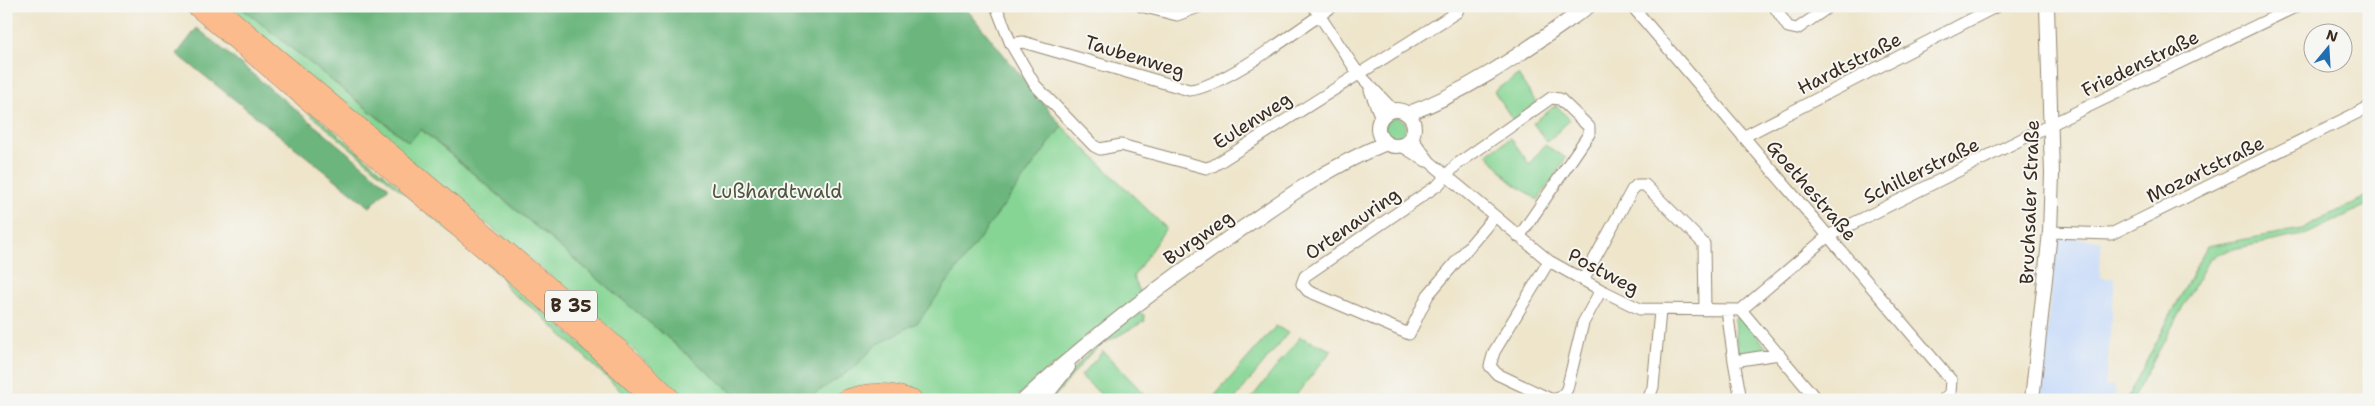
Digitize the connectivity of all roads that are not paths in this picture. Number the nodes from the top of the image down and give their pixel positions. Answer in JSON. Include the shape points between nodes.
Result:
{"nodes":[{"id":1,"x":195,"y":6,"type":"edge"},
{"id":2,"x":216,"y":6,"type":"edge"},
{"id":3,"x":996,"y":6,"type":"edge"},
{"id":4,"x":1141,"y":6,"type":"edge"},
{"id":5,"x":1201,"y":6,"type":"edge"},
{"id":6,"x":1333,"y":6,"type":"edge"},
{"id":7,"x":1458,"y":6,"type":"edge"},
{"id":8,"x":1589,"y":6,"type":"edge"},
{"id":9,"x":1632,"y":6,"type":"edge"},
{"id":10,"x":1774,"y":6,"type":"edge"},
{"id":11,"x":1830,"y":6,"type":"edge"},
{"id":12,"x":1997,"y":6,"type":"edge"},
{"id":13,"x":2047,"y":6,"type":"edge"},
{"id":14,"x":2297,"y":6,"type":"edge"},
{"id":15,"x":1317,"y":11,"type":"edge"},
{"id":16,"x":1011,"y":44,"type":"junction"},
{"id":17,"x":1358,"y":74,"type":"junction"},
{"id":18,"x":1368,"y":86,"type":"junction"},
{"id":19,"x":2369,"y":106,"type":"edge"},
{"id":20,"x":1380,"y":124,"type":"junction"},
{"id":21,"x":2052,"y":124,"type":"junction"},
{"id":22,"x":1405,"y":126,"type":"junction"},
{"id":23,"x":1743,"y":137,"type":"junction"},
{"id":24,"x":1386,"y":143,"type":"junction"},
{"id":25,"x":1349,"y":159,"type":"junction"},
{"id":26,"x":1447,"y":176,"type":"junction"},
{"id":27,"x":1495,"y":216,"type":"junction"},
{"id":28,"x":2050,"y":232,"type":"junction"},
{"id":29,"x":1828,"y":236,"type":"junction"},
{"id":30,"x":1519,"y":237,"type":"junction"},
{"id":31,"x":1549,"y":261,"type":"junction"},
{"id":32,"x":1583,"y":280,"type":"junction"},
{"id":33,"x":1601,"y":290,"type":"junction"},
{"id":34,"x":1705,"y":310,"type":"junction"},
{"id":35,"x":1727,"y":310,"type":"junction"},
{"id":36,"x":1741,"y":310,"type":"junction"},
{"id":37,"x":1660,"y":311,"type":"junction"},
{"id":38,"x":1779,"y":354,"type":"junction"},
{"id":39,"x":1076,"y":355,"type":"junction"},
{"id":40,"x":1734,"y":361,"type":"junction"},
{"id":41,"x":652,"y":400,"type":"edge"},
{"id":42,"x":673,"y":400,"type":"edge"},
{"id":43,"x":843,"y":400,"type":"edge"},
{"id":44,"x":914,"y":400,"type":"edge"},
{"id":45,"x":1024,"y":400,"type":"edge"},
{"id":46,"x":1042,"y":400,"type":"edge"},
{"id":47,"x":1648,"y":400,"type":"edge"},
{"id":48,"x":1741,"y":400,"type":"edge"},
{"id":49,"x":1818,"y":400,"type":"edge"},
{"id":50,"x":1943,"y":400,"type":"edge"},
{"id":51,"x":2032,"y":400,"type":"edge"}],
"edges":[{"from":1,"to":41,"type":"highway","number":"B 35","via":[[546,302]]},
{"from":2,"to":42,"type":"highway","number":"B 35","via":[[557,293],[636,362]]},
{"from":3,"to":16,"type":"street"},
{"from":4,"to":5,"type":"street","via":[[1176,15]]},
{"from":6,"to":15,"type":"street","name":"Taubenweg"},
{"from":7,"to":17,"type":"street","name":"Eulenweg","via":[[1457,12]]},
{"from":8,"to":22,"type":"street","name":"Burgweg"},
{"from":9,"to":23,"type":"street","name":"Goethestraße"},
{"from":10,"to":11,"type":"street","via":[[1788,27],[1797,29]]},
{"from":12,"to":23,"type":"street","name":"Hardtstraße"},
{"from":13,"to":21,"type":"street","name":"Bruchsaler Straße"},
{"from":14,"to":21,"type":"street","name":"Friedenstraße"},
{"from":15,"to":16,"type":"street","name":"Taubenweg","via":[[1224,78],[1199,89],[1189,90],[1023,42]]},
{"from":15,"to":17,"type":"street"},
{"from":16,"to":17,"type":"street","name":"Eulenweg","via":[[1034,85],[1094,146],[1100,149],[1121,146],[1206,168]]},
{"from":17,"to":18,"type":"street"},
{"from":18,"to":20,"type":"street"},
{"from":18,"to":22,"type":"street","name":"Postweg"},
{"from":19,"to":28,"type":"street","name":"Mozartstraße","via":[[2111,234]]},
{"from":20,"to":22,"type":"street","name":"Burgweg"},
{"from":20,"to":24,"type":"street"},
{"from":20,"to":25,"type":"street","name":"Burgweg"},
{"from":21,"to":28,"type":"street","name":"Bruchsaler Straße"},
{"from":21,"to":29,"type":"street","name":"Schillerstraße"},
{"from":22,"to":24,"type":"street","name":"Burgweg"},
{"from":22,"to":26,"type":"street","name":"Postweg","via":[[1411,154],[1430,162]]},
{"from":23,"to":29,"type":"street","name":"Goethestraße"},
{"from":24,"to":25,"type":"street","name":"Burgweg"},
{"from":25,"to":39,"type":"street","name":"Burgweg","via":[[1192,264],[1142,300]]},
{"from":26,"to":27,"type":"street","name":"Postweg"},
{"from":26,"to":27,"type":"street","name":"Ortenauring","via":[[1306,276],[1302,280],[1304,288],[1409,334],[1428,295]]},
{"from":26,"to":30,"type":"street","via":[[1456,165],[1551,98],[1560,99],[1590,127],[1590,134]]},
{"from":27,"to":30,"type":"street","name":"Postweg"},
{"from":28,"to":51,"type":"street","name":"Bruchsaler Straße"},
{"from":29,"to":36,"type":"street","name":"Schillerstraße"},
{"from":29,"to":50,"type":"street","name":"Goethestraße","via":[[1951,380],[1950,393]]},
{"from":30,"to":31,"type":"street","name":"Postweg"},
{"from":31,"to":32,"type":"street","name":"Postweg"},
{"from":31,"to":33,"type":"street","via":[[1494,352],[1490,366],[1497,374],[1550,399],[1562,397],[1567,389],[1583,322]]},
{"from":32,"to":33,"type":"street","name":"Postweg"},
{"from":32,"to":34,"type":"street","via":[[1632,190],[1637,185],[1645,185],[1704,244]]},
{"from":33,"to":37,"type":"street","name":"Postweg","via":[[1640,309]]},
{"from":34,"to":35,"type":"street","name":"Postweg"},
{"from":34,"to":37,"type":"street","name":"Postweg"},
{"from":35,"to":36,"type":"street","name":"Postweg"},
{"from":35,"to":40,"type":"street"},
{"from":36,"to":38,"type":"street"},
{"from":37,"to":47,"type":"street","via":[[1653,387]]},
{"from":38,"to":40,"type":"street"},
{"from":38,"to":49,"type":"street"},
{"from":39,"to":45,"type":"street","name":"Burgweg"},
{"from":39,"to":46,"type":"street","name":"Burgweg"},
{"from":40,"to":48,"type":"street"},
{"from":43,"to":44,"type":"highway","via":[[874,393],[892,393]]}]}
